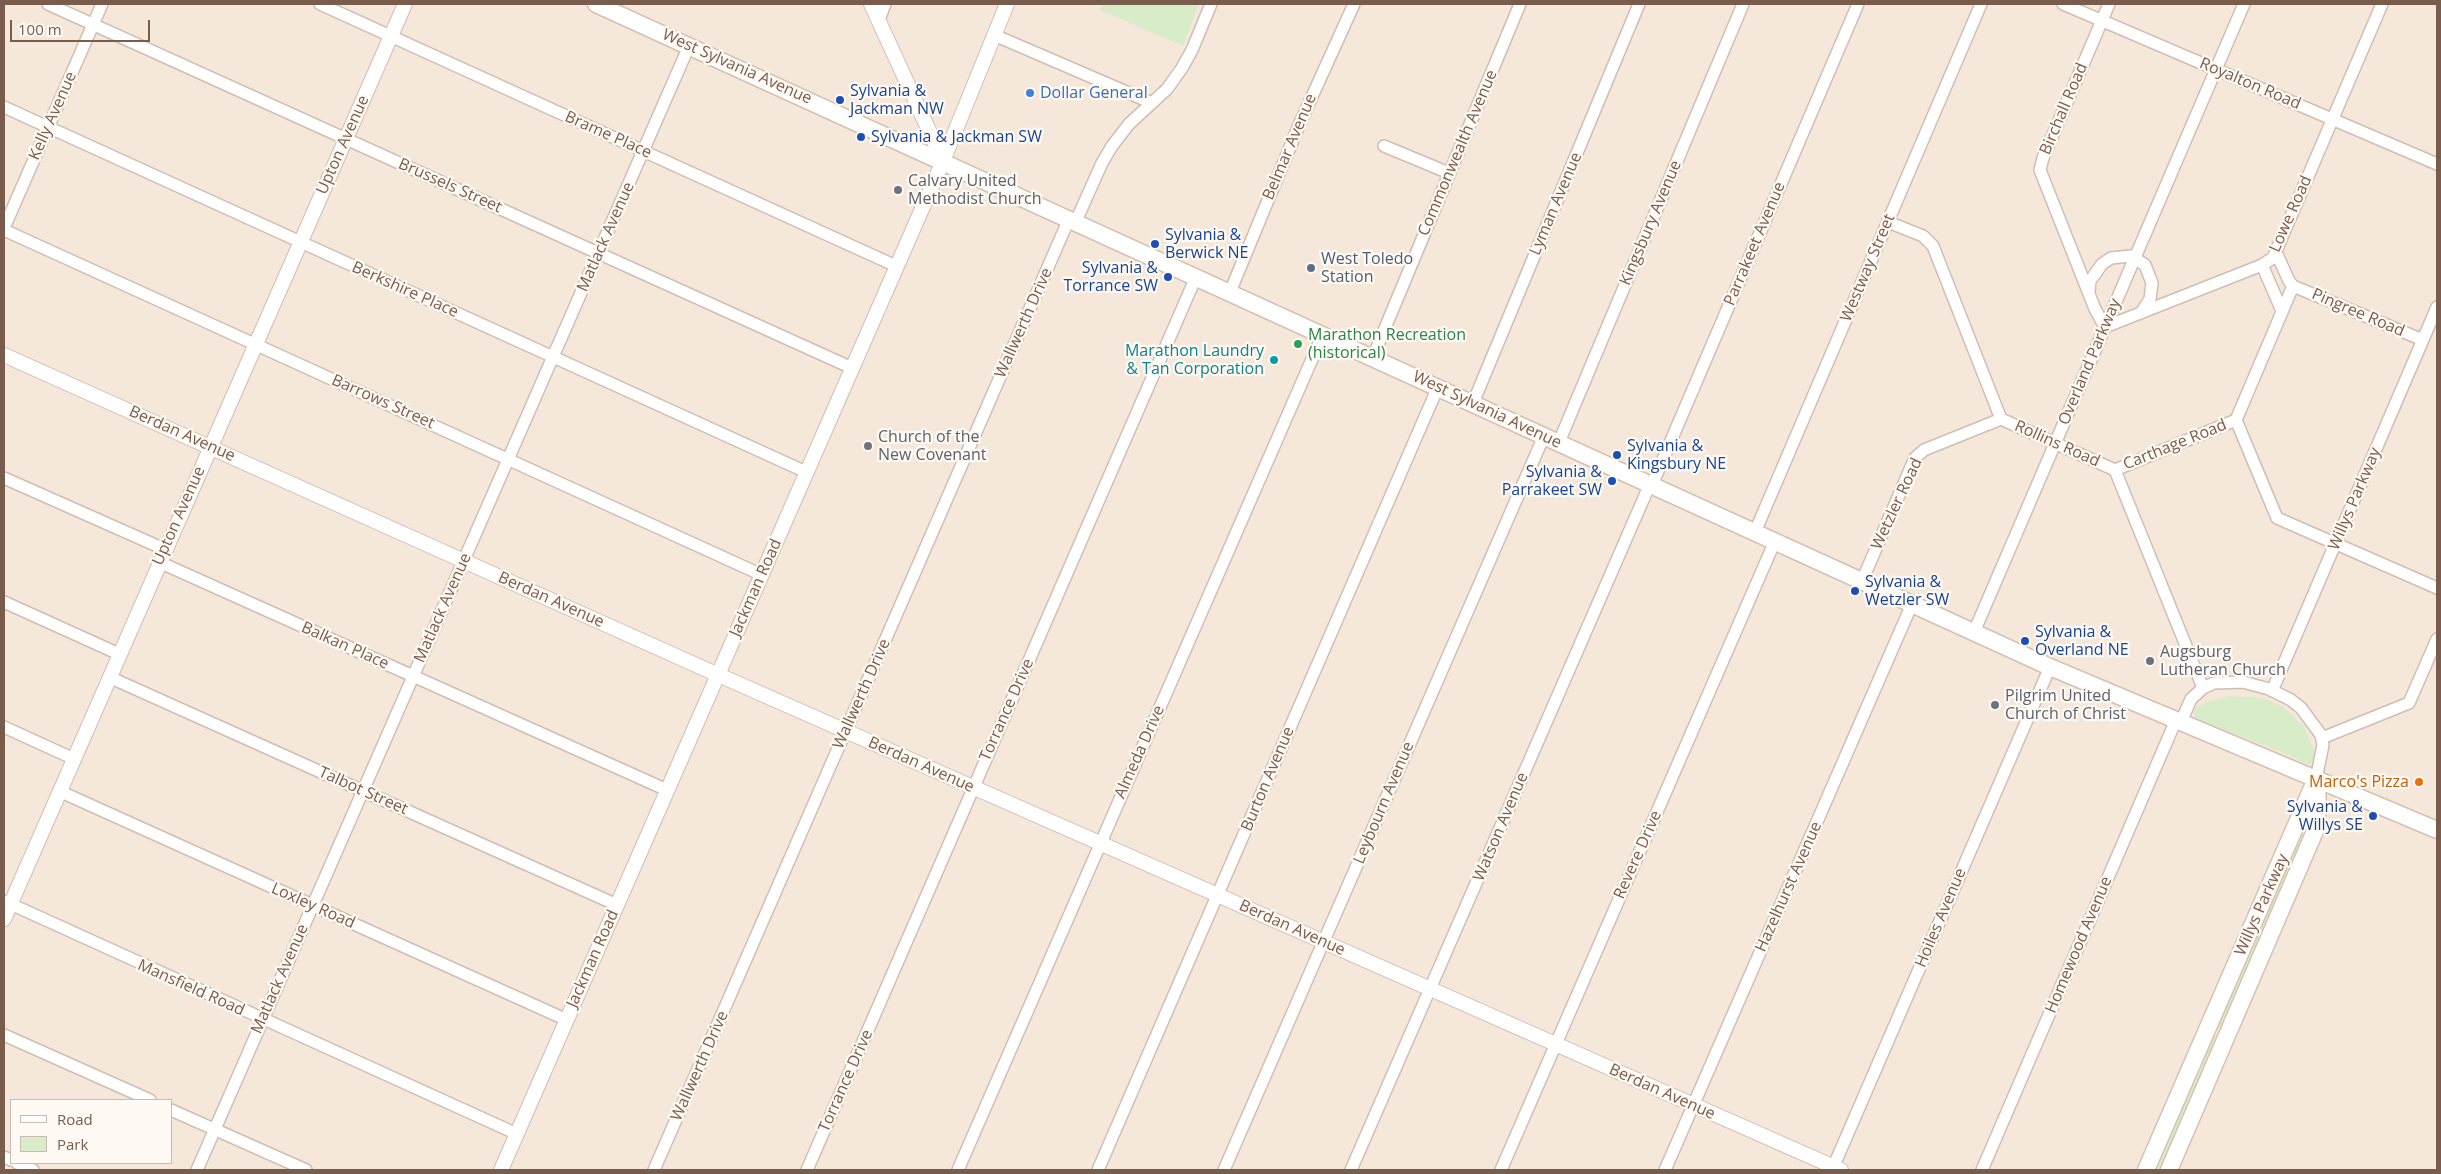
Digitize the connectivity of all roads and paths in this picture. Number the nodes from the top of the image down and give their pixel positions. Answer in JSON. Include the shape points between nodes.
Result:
{"nodes":[{"id":1,"x":48,"y":4,"type":"edge"},
{"id":2,"x":102,"y":4,"type":"edge"},
{"id":3,"x":320,"y":4,"type":"edge"},
{"id":4,"x":405,"y":4,"type":"edge"},
{"id":5,"x":596,"y":4,"type":"edge"},
{"id":6,"x":871,"y":4,"type":"edge"},
{"id":7,"x":885,"y":4,"type":"edge"},
{"id":8,"x":1006,"y":4,"type":"edge"},
{"id":9,"x":1211,"y":4,"type":"edge"},
{"id":10,"x":1354,"y":4,"type":"edge"},
{"id":11,"x":1520,"y":4,"type":"edge"},
{"id":12,"x":1640,"y":4,"type":"edge"},
{"id":13,"x":1743,"y":4,"type":"edge"},
{"id":14,"x":1858,"y":4,"type":"edge"},
{"id":15,"x":1981,"y":4,"type":"edge"},
{"id":16,"x":2063,"y":4,"type":"edge"},
{"id":17,"x":2109,"y":4,"type":"edge"},
{"id":18,"x":2244,"y":4,"type":"edge"},
{"id":19,"x":2382,"y":4,"type":"edge"},
{"id":20,"x":878,"y":20,"type":"junction"},
{"id":21,"x":2102,"y":21,"type":"junction"},
{"id":22,"x":93,"y":24,"type":"junction"},
{"id":23,"x":994,"y":35,"type":"junction"},
{"id":24,"x":391,"y":36,"type":"junction"},
{"id":25,"x":689,"y":46,"type":"junction"},
{"id":26,"x":2216,"y":70,"type":"junction"},
{"id":27,"x":1152,"y":103,"type":"junction"},
{"id":28,"x":4,"y":107,"type":"edge"},
{"id":29,"x":2333,"y":118,"type":"junction"},
{"id":30,"x":48,"y":127,"type":"junction"},
{"id":31,"x":346,"y":139,"type":"junction"},
{"id":32,"x":1384,"y":146,"type":"dead end"},
{"id":33,"x":644,"y":151,"type":"junction"},
{"id":34,"x":942,"y":161,"type":"junction"},
{"id":35,"x":2437,"y":164,"type":"edge"},
{"id":36,"x":1449,"y":173,"type":"junction"},
{"id":37,"x":1073,"y":220,"type":"junction"},
{"id":38,"x":1888,"y":222,"type":"junction"},
{"id":39,"x":4,"y":229,"type":"edge"},
{"id":40,"x":300,"y":242,"type":"junction"},
{"id":41,"x":2276,"y":252,"type":"junction"},
{"id":42,"x":599,"y":254,"type":"junction"},
{"id":43,"x":2135,"y":258,"type":"junction"},
{"id":44,"x":2262,"y":265,"type":"junction"},
{"id":45,"x":896,"y":266,"type":"junction"},
{"id":46,"x":1196,"y":277,"type":"junction"},
{"id":47,"x":2293,"y":286,"type":"junction"},
{"id":48,"x":1230,"y":292,"type":"junction"},
{"id":49,"x":2089,"y":292,"type":"junction"},
{"id":50,"x":2437,"y":307,"type":"edge"},
{"id":51,"x":2282,"y":311,"type":"junction"},
{"id":52,"x":2141,"y":314,"type":"junction"},
{"id":53,"x":2105,"y":327,"type":"junction"},
{"id":54,"x":1323,"y":334,"type":"junction"},
{"id":55,"x":2423,"y":340,"type":"junction"},
{"id":56,"x":255,"y":345,"type":"junction"},
{"id":57,"x":4,"y":355,"type":"edge"},
{"id":58,"x":553,"y":357,"type":"junction"},
{"id":59,"x":1373,"y":357,"type":"junction"},
{"id":60,"x":852,"y":368,"type":"junction"},
{"id":61,"x":1438,"y":387,"type":"junction"},
{"id":62,"x":1473,"y":403,"type":"junction"},
{"id":63,"x":2001,"y":419,"type":"junction"},
{"id":64,"x":2236,"y":420,"type":"junction"},
{"id":65,"x":1551,"y":439,"type":"junction"},
{"id":66,"x":2056,"y":443,"type":"junction"},
{"id":67,"x":210,"y":447,"type":"junction"},
{"id":68,"x":508,"y":460,"type":"junction"},
{"id":69,"x":2115,"y":470,"type":"junction"},
{"id":70,"x":806,"y":472,"type":"junction"},
{"id":71,"x":4,"y":478,"type":"edge"},
{"id":72,"x":1651,"y":484,"type":"junction"},
{"id":73,"x":1754,"y":532,"type":"junction"},
{"id":74,"x":1775,"y":541,"type":"junction"},
{"id":75,"x":2335,"y":544,"type":"junction"},
{"id":76,"x":162,"y":556,"type":"junction"},
{"id":77,"x":464,"y":561,"type":"junction"},
{"id":78,"x":762,"y":575,"type":"junction"},
{"id":79,"x":1862,"y":581,"type":"junction"},
{"id":80,"x":2437,"y":588,"type":"edge"},
{"id":81,"x":4,"y":602,"type":"edge"},
{"id":82,"x":1912,"y":604,"type":"junction"},
{"id":83,"x":1974,"y":632,"type":"junction"},
{"id":84,"x":2437,"y":639,"type":"edge"},
{"id":85,"x":119,"y":654,"type":"junction"},
{"id":86,"x":2050,"y":666,"type":"junction"},
{"id":87,"x":718,"y":675,"type":"junction"},
{"id":88,"x":413,"y":676,"type":"junction"},
{"id":89,"x":109,"y":677,"type":"junction"},
{"id":90,"x":2203,"y":688,"type":"junction"},
{"id":91,"x":2272,"y":691,"type":"junction"},
{"id":92,"x":2178,"y":721,"type":"junction"},
{"id":93,"x":4,"y":727,"type":"edge"},
{"id":94,"x":846,"y":732,"type":"junction"},
{"id":95,"x":2322,"y":738,"type":"junction"},
{"id":96,"x":72,"y":758,"type":"junction"},
{"id":97,"x":2316,"y":779,"type":"junction"},
{"id":98,"x":2335,"y":787,"type":"junction"},
{"id":99,"x":973,"y":788,"type":"junction"},
{"id":100,"x":667,"y":790,"type":"junction"},
{"id":101,"x":363,"y":791,"type":"junction"},
{"id":102,"x":59,"y":792,"type":"junction"},
{"id":103,"x":2437,"y":830,"type":"edge"},
{"id":104,"x":2315,"y":831,"type":"junction"},
{"id":105,"x":1100,"y":844,"type":"junction"},
{"id":106,"x":1217,"y":895,"type":"junction"},
{"id":107,"x":7,"y":903,"type":"edge"},
{"id":108,"x":313,"y":906,"type":"junction"},
{"id":109,"x":617,"y":906,"type":"junction"},
{"id":110,"x":4,"y":919,"type":"edge"},
{"id":111,"x":1324,"y":942,"type":"junction"},
{"id":112,"x":1430,"y":989,"type":"junction"},
{"id":113,"x":262,"y":1020,"type":"junction"},
{"id":114,"x":567,"y":1020,"type":"junction"},
{"id":115,"x":2208,"y":1028,"type":"junction"},
{"id":116,"x":4,"y":1035,"type":"edge"},
{"id":117,"x":2227,"y":1036,"type":"junction"},
{"id":118,"x":1555,"y":1044,"type":"junction"},
{"id":119,"x":148,"y":1099,"type":"edge"},
{"id":120,"x":1693,"y":1105,"type":"junction"},
{"id":121,"x":172,"y":1110,"type":"edge"},
{"id":122,"x":214,"y":1129,"type":"junction"},
{"id":123,"x":517,"y":1134,"type":"junction"},
{"id":124,"x":19,"y":1164,"type":"edge"},
{"id":125,"x":1836,"y":1169,"type":"edge"},
{"id":126,"x":33,"y":1170,"type":"edge"},
{"id":127,"x":197,"y":1170,"type":"edge"},
{"id":128,"x":306,"y":1170,"type":"edge"},
{"id":129,"x":501,"y":1170,"type":"edge"},
{"id":130,"x":654,"y":1170,"type":"edge"},
{"id":131,"x":807,"y":1170,"type":"edge"},
{"id":132,"x":958,"y":1170,"type":"edge"},
{"id":133,"x":1098,"y":1170,"type":"edge"},
{"id":134,"x":1224,"y":1170,"type":"edge"},
{"id":135,"x":1351,"y":1170,"type":"edge"},
{"id":136,"x":1501,"y":1170,"type":"edge"},
{"id":137,"x":1665,"y":1170,"type":"edge"},
{"id":138,"x":1982,"y":1170,"type":"edge"},
{"id":139,"x":2146,"y":1170,"type":"edge"},
{"id":140,"x":2169,"y":1170,"type":"edge"}],
"edges":[{"from":1,"to":22,"type":"street","name":"Brussels Street"},
{"from":2,"to":22,"type":"street","name":"Kelly Avenue"},
{"from":3,"to":24,"type":"street","name":"Brame Place"},
{"from":4,"to":24,"type":"street","name":"Upton Avenue"},
{"from":5,"to":25,"type":"main road","name":"West Sylvania Avenue"},
{"from":6,"to":20,"type":"street"},
{"from":7,"to":20,"type":"street"},
{"from":8,"to":23,"type":"street","name":"Jackman Road"},
{"from":9,"to":27,"type":"street","name":"Wallwerth Drive","via":[[1187,59],[1171,84]]},
{"from":10,"to":48,"type":"street","name":"Belmar Avenue","via":[[1300,123]]},
{"from":11,"to":36,"type":"street","name":"Commonwealth Avenue"},
{"from":12,"to":62,"type":"street","name":"Lyman Avenue"},
{"from":13,"to":65,"type":"street","name":"Kingsbury Avenue"},
{"from":14,"to":72,"type":"street","name":"Parrakeet Avenue"},
{"from":15,"to":38,"type":"street","name":"Westway Street"},
{"from":16,"to":21,"type":"street","name":"Royalton Road"},
{"from":17,"to":21,"type":"street","name":"Birchall Road"},
{"from":18,"to":26,"type":"street","name":"Overland Parkway"},
{"from":19,"to":29,"type":"street","name":"Lowe Road"},
{"from":20,"to":34,"type":"street"},
{"from":21,"to":26,"type":"street","name":"Royalton Road"},
{"from":21,"to":49,"type":"street","name":"Birchall Road","via":[[2040,170]]},
{"from":22,"to":30,"type":"street","name":"Kelly Avenue"},
{"from":22,"to":31,"type":"street","name":"Brussels Street"},
{"from":23,"to":27,"type":"street"},
{"from":23,"to":34,"type":"street","name":"Jackman Road"},
{"from":24,"to":31,"type":"street","name":"Upton Avenue"},
{"from":24,"to":33,"type":"street","name":"Brame Place"},
{"from":25,"to":33,"type":"street","name":"Matlack Avenue"},
{"from":25,"to":34,"type":"main road","name":"West Sylvania Avenue"},
{"from":26,"to":29,"type":"street","name":"Royalton Road"},
{"from":26,"to":43,"type":"street","name":"Overland Parkway"},
{"from":27,"to":37,"type":"street","name":"Wallwerth Drive","via":[[1112,146]]},
{"from":28,"to":30,"type":"street","name":"Berkshire Place"},
{"from":29,"to":35,"type":"street","name":"Royalton Road"},
{"from":29,"to":41,"type":"street","name":"Lowe Road"},
{"from":30,"to":39,"type":"street","name":"Kelly Avenue"},
{"from":30,"to":40,"type":"street","name":"Berkshire Place"},
{"from":31,"to":40,"type":"street","name":"Upton Avenue"},
{"from":31,"to":42,"type":"street","name":"Brussels Street"},
{"from":32,"to":36,"type":"street"},
{"from":33,"to":42,"type":"street","name":"Matlack Avenue"},
{"from":33,"to":45,"type":"street","name":"Brame Place"},
{"from":34,"to":37,"type":"main road","name":"West Sylvania Avenue"},
{"from":34,"to":45,"type":"street","name":"Jackman Road"},
{"from":36,"to":59,"type":"street","name":"Commonwealth Avenue"},
{"from":37,"to":46,"type":"main road","name":"West Sylvania Avenue"},
{"from":37,"to":94,"type":"street","name":"Wallwerth Drive"},
{"from":38,"to":63,"type":"street","name":"Rollins Road","via":[[1923,236],[1933,246]]},
{"from":38,"to":73,"type":"street","name":"Westway Street"},
{"from":39,"to":56,"type":"street","name":"Barrows Street"},
{"from":40,"to":56,"type":"street","name":"Upton Avenue"},
{"from":40,"to":58,"type":"street","name":"Berkshire Place"},
{"from":41,"to":44,"type":"street","name":"Lowe Road"},
{"from":41,"to":47,"type":"street","name":"Pingree Road"},
{"from":42,"to":58,"type":"street","name":"Matlack Avenue"},
{"from":42,"to":60,"type":"street","name":"Brussels Street"},
{"from":43,"to":49,"type":"street","name":"Overland Parkway","via":[[2110,258],[2090,281]]},
{"from":43,"to":52,"type":"street","name":"Overland Parkway","via":[[2145,265],[2152,283],[2150,299]]},
{"from":43,"to":53,"type":"street","name":"Overland Parkway"},
{"from":44,"to":51,"type":"street"},
{"from":44,"to":52,"type":"street","name":"Lowe Road"},
{"from":45,"to":60,"type":"street","name":"Jackman Road"},
{"from":46,"to":48,"type":"main road","name":"West Sylvania Avenue"},
{"from":46,"to":99,"type":"street","name":"Torrance Drive"},
{"from":47,"to":51,"type":"street","name":"Pingree Road"},
{"from":47,"to":55,"type":"street","name":"Pingree Road"},
{"from":48,"to":54,"type":"main road","name":"West Sylvania Avenue"},
{"from":49,"to":53,"type":"street","name":"Birchall Road"},
{"from":50,"to":55,"type":"street","name":"Willys Parkway"},
{"from":51,"to":64,"type":"street","name":"Carthage Road"},
{"from":52,"to":53,"type":"street","name":"Lowe Road"},
{"from":53,"to":66,"type":"street","name":"Overland Parkway"},
{"from":54,"to":59,"type":"main road","name":"West Sylvania Avenue"},
{"from":54,"to":105,"type":"street","name":"Almeda Drive"},
{"from":55,"to":75,"type":"street","name":"Willys Parkway"},
{"from":56,"to":67,"type":"street","name":"Upton Avenue"},
{"from":56,"to":68,"type":"street","name":"Barrows Street"},
{"from":57,"to":67,"type":"street","name":"Berdan Avenue"},
{"from":58,"to":68,"type":"street","name":"Matlack Avenue"},
{"from":58,"to":70,"type":"street","name":"Berkshire Place"},
{"from":59,"to":61,"type":"main road","name":"West Sylvania Avenue"},
{"from":60,"to":70,"type":"street","name":"Jackman Road"},
{"from":61,"to":62,"type":"main road","name":"West Sylvania Avenue"},
{"from":61,"to":106,"type":"street","name":"Burton Avenue"},
{"from":62,"to":65,"type":"main road","name":"West Sylvania Avenue"},
{"from":63,"to":66,"type":"street","name":"Rollins Road"},
{"from":63,"to":79,"type":"street","name":"Wetzler Road","via":[[1924,450],[1915,458]]},
{"from":64,"to":69,"type":"street","name":"Carthage Road"},
{"from":64,"to":75,"type":"street","via":[[2275,515]]},
{"from":65,"to":72,"type":"main road","name":"West Sylvania Avenue"},
{"from":65,"to":111,"type":"street","name":"Leybourn Avenue"},
{"from":66,"to":69,"type":"street","name":"Rollins Road"},
{"from":66,"to":83,"type":"street","name":"Overland Parkway"},
{"from":67,"to":76,"type":"street","name":"Upton Avenue"},
{"from":67,"to":77,"type":"street","name":"Berdan Avenue"},
{"from":68,"to":77,"type":"street","name":"Matlack Avenue"},
{"from":68,"to":78,"type":"street","name":"Barrows Street"},
{"from":69,"to":90,"type":"street","name":"Rollins Road"},
{"from":70,"to":78,"type":"street","name":"Jackman Road"},
{"from":71,"to":76,"type":"street","name":"Balkan Place"},
{"from":72,"to":73,"type":"main road","name":"West Sylvania Avenue"},
{"from":72,"to":112,"type":"street","name":"Watson Avenue"},
{"from":73,"to":74,"type":"main road","name":"West Sylvania Avenue"},
{"from":74,"to":79,"type":"main road","name":"West Sylvania Avenue"},
{"from":74,"to":118,"type":"street","name":"Revere Drive"},
{"from":75,"to":80,"type":"street"},
{"from":75,"to":91,"type":"street","name":"Willys Parkway"},
{"from":76,"to":85,"type":"street","name":"Upton Avenue"},
{"from":76,"to":88,"type":"street","name":"Balkan Place"},
{"from":77,"to":87,"type":"street","name":"Berdan Avenue"},
{"from":77,"to":88,"type":"street","name":"Matlack Avenue"},
{"from":78,"to":87,"type":"street","name":"Jackman Road"},
{"from":79,"to":82,"type":"main road","name":"West Sylvania Avenue"},
{"from":81,"to":85,"type":"street"},
{"from":82,"to":83,"type":"main road","name":"West Sylvania Avenue"},
{"from":82,"to":120,"type":"street","name":"Hazelhurst Avenue"},
{"from":83,"to":86,"type":"main road","name":"West Sylvania Avenue"},
{"from":84,"to":95,"type":"street","via":[[2409,703]]},
{"from":85,"to":89,"type":"street","name":"Upton Avenue"},
{"from":86,"to":92,"type":"main road","name":"West Sylvania Avenue"},
{"from":86,"to":125,"type":"street","name":"Hoiles Avenue"},
{"from":87,"to":94,"type":"street","name":"Berdan Avenue"},
{"from":87,"to":100,"type":"street","name":"Jackman Road"},
{"from":88,"to":100,"type":"street","name":"Balkan Place"},
{"from":88,"to":101,"type":"street","name":"Matlack Avenue"},
{"from":89,"to":96,"type":"street","name":"Upton Avenue"},
{"from":89,"to":101,"type":"street","name":"Talbot Street"},
{"from":90,"to":91,"type":"street","via":[[2228,681]]},
{"from":90,"to":92,"type":"street","name":"Homewood Avenue","via":[[2191,699]]},
{"from":91,"to":95,"type":"street","via":[[2301,708]]},
{"from":92,"to":97,"type":"main road","name":"West Sylvania Avenue"},
{"from":92,"to":138,"type":"street","name":"Homewood Avenue"},
{"from":93,"to":96,"type":"street"},
{"from":94,"to":99,"type":"street","name":"Berdan Avenue"},
{"from":94,"to":130,"type":"street","name":"Wallwerth Drive"},
{"from":95,"to":97,"type":"street"},
{"from":96,"to":102,"type":"street","name":"Upton Avenue"},
{"from":97,"to":98,"type":"main road","name":"West Sylvania Avenue"},
{"from":97,"to":104,"type":"main road","name":"Willys Parkway","via":[[2318,810]]},
{"from":97,"to":115,"type":"main road","name":"Willys Parkway"},
{"from":98,"to":103,"type":"main road","name":"West Sylvania Avenue"},
{"from":98,"to":104,"type":"main road"},
{"from":99,"to":105,"type":"street","name":"Berdan Avenue"},
{"from":99,"to":131,"type":"street","name":"Torrance Drive"},
{"from":100,"to":109,"type":"street","name":"Jackman Road"},
{"from":101,"to":108,"type":"street","name":"Matlack Avenue"},
{"from":101,"to":109,"type":"street","name":"Talbot Street"},
{"from":102,"to":107,"type":"street","name":"Upton Avenue"},
{"from":102,"to":108,"type":"street","name":"Loxley Road"},
{"from":104,"to":117,"type":"main road","name":"Willys Parkway"},
{"from":105,"to":106,"type":"street","name":"Berdan Avenue"},
{"from":105,"to":132,"type":"street","name":"Almeda Drive"},
{"from":106,"to":111,"type":"street","name":"Berdan Avenue"},
{"from":106,"to":133,"type":"street","name":"Burton Avenue"},
{"from":107,"to":110,"type":"street","name":"Upton Avenue"},
{"from":107,"to":113,"type":"street","name":"Mansfield Road"},
{"from":108,"to":113,"type":"street","name":"Matlack Avenue"},
{"from":108,"to":114,"type":"street","name":"Loxley Road"},
{"from":109,"to":114,"type":"street","name":"Jackman Road"},
{"from":111,"to":112,"type":"street","name":"Berdan Avenue"},
{"from":111,"to":134,"type":"street","name":"Leybourn Avenue"},
{"from":112,"to":118,"type":"street","name":"Berdan Avenue"},
{"from":112,"to":135,"type":"street","name":"Watson Avenue"},
{"from":113,"to":122,"type":"street","name":"Matlack Avenue"},
{"from":113,"to":123,"type":"street","name":"Mansfield Road"},
{"from":114,"to":123,"type":"street","name":"Jackman Road"},
{"from":115,"to":117,"type":"main road"},
{"from":115,"to":139,"type":"main road","name":"Willys Parkway"},
{"from":116,"to":119,"type":"street"},
{"from":117,"to":140,"type":"main road","name":"Willys Parkway"},
{"from":118,"to":120,"type":"street","name":"Berdan Avenue"},
{"from":118,"to":136,"type":"street","name":"Revere Drive"},
{"from":120,"to":125,"type":"street","name":"Berdan Avenue"},
{"from":120,"to":137,"type":"street","name":"Hazelhurst Avenue"},
{"from":121,"to":122,"type":"street"},
{"from":122,"to":127,"type":"street","name":"Matlack Avenue"},
{"from":122,"to":128,"type":"street"},
{"from":123,"to":129,"type":"street","name":"Jackman Road"},
{"from":124,"to":126,"type":"street"}]}
